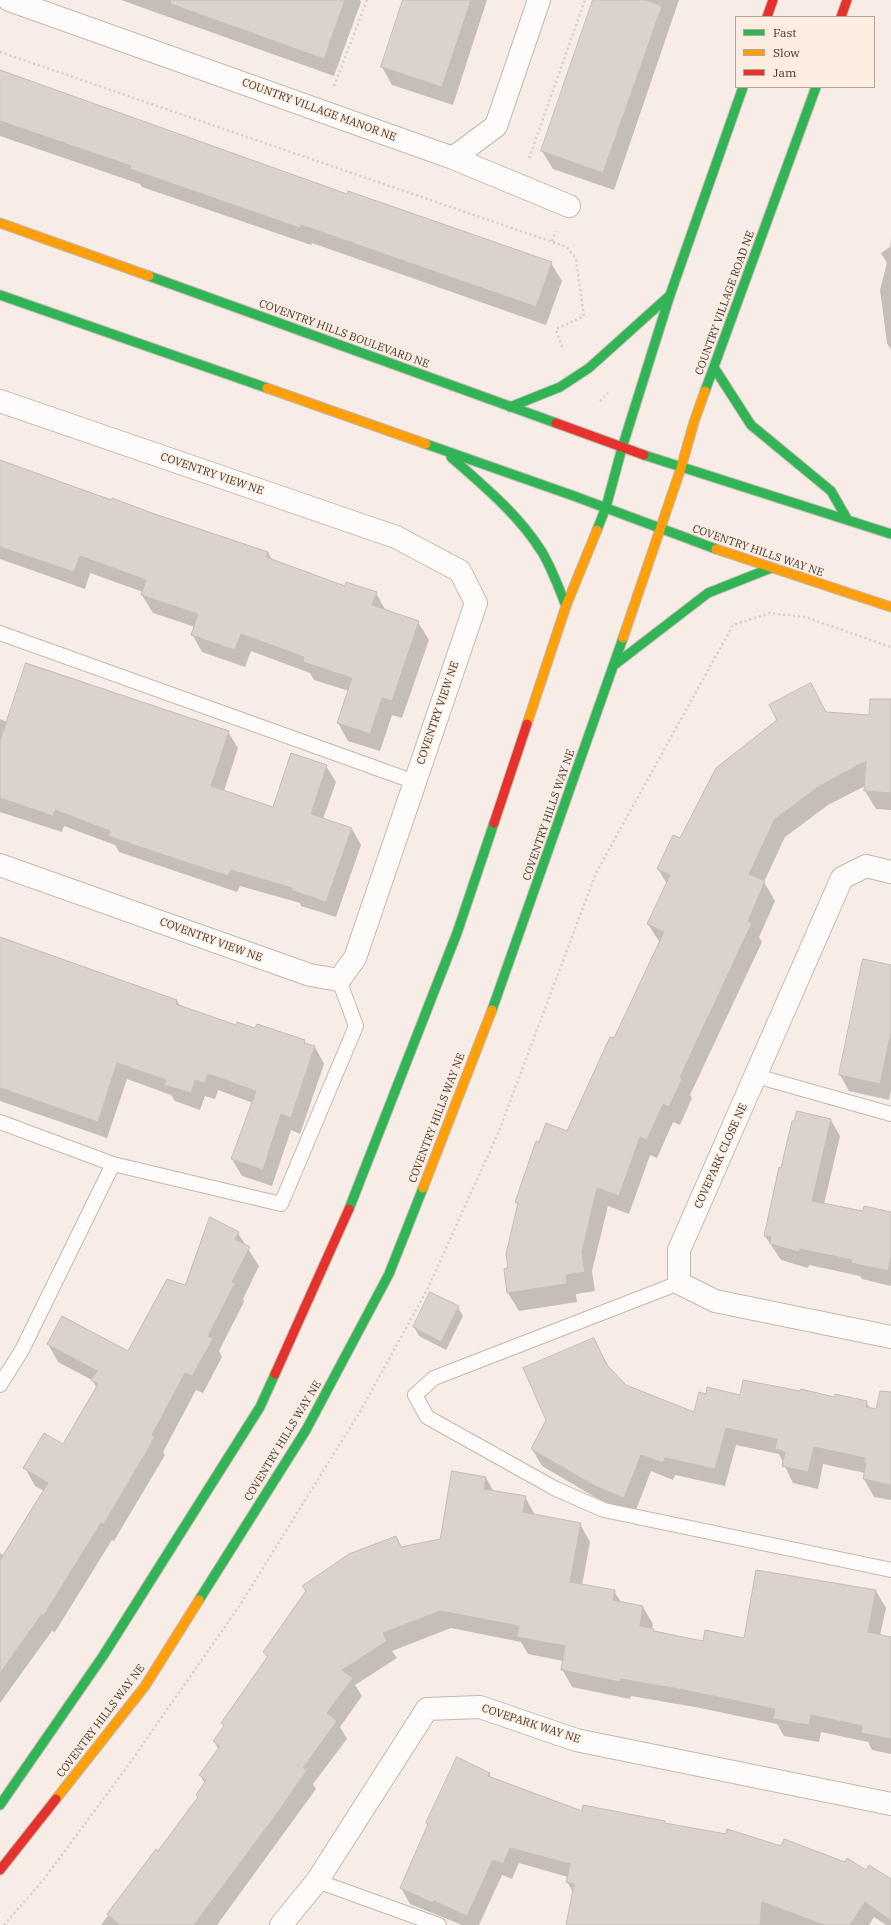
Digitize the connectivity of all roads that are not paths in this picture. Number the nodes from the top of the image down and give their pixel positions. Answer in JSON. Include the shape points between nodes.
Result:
{"nodes":[{"id":1,"x":9,"y":0,"type":"edge"},
{"id":2,"x":539,"y":0,"type":"edge"},
{"id":3,"x":773,"y":0,"type":"edge"},
{"id":4,"x":847,"y":0,"type":"edge"},
{"id":5,"x":767,"y":16,"type":"edge"},
{"id":6,"x":841,"y":16,"type":"edge"},
{"id":7,"x":743,"y":88,"type":"edge"},
{"id":8,"x":816,"y":88,"type":"edge"},
{"id":9,"x":453,"y":158,"type":"junction"},
{"id":10,"x":569,"y":206,"type":"dead end"},
{"id":11,"x":0,"y":223,"type":"edge"},
{"id":12,"x":0,"y":294,"type":"edge"},
{"id":13,"x":670,"y":295,"type":"junction"},
{"id":14,"x":715,"y":369,"type":"junction"},
{"id":15,"x":0,"y":401,"type":"edge"},
{"id":16,"x":510,"y":407,"type":"junction"},
{"id":17,"x":622,"y":448,"type":"junction"},
{"id":18,"x":445,"y":450,"type":"junction"},
{"id":19,"x":681,"y":468,"type":"junction"},
{"id":20,"x":606,"y":507,"type":"junction"},
{"id":21,"x":846,"y":517,"type":"junction"},
{"id":22,"x":659,"y":528,"type":"junction"},
{"id":23,"x":891,"y":534,"type":"edge"},
{"id":24,"x":771,"y":568,"type":"junction"},
{"id":25,"x":566,"y":606,"type":"junction"},
{"id":26,"x":891,"y":608,"type":"edge"},
{"id":27,"x":0,"y":633,"type":"edge"},
{"id":28,"x":613,"y":666,"type":"junction"},
{"id":29,"x":414,"y":782,"type":"junction"},
{"id":30,"x":0,"y":866,"type":"edge"},
{"id":31,"x":891,"y":872,"type":"edge"},
{"id":32,"x":339,"y":980,"type":"junction"},
{"id":33,"x":756,"y":1076,"type":"junction"},
{"id":34,"x":891,"y":1114,"type":"edge"},
{"id":35,"x":0,"y":1122,"type":"edge"},
{"id":36,"x":113,"y":1164,"type":"junction"},
{"id":37,"x":679,"y":1283,"type":"junction"},
{"id":38,"x":891,"y":1337,"type":"edge"},
{"id":39,"x":0,"y":1385,"type":"edge"},
{"id":40,"x":891,"y":1570,"type":"edge"},
{"id":41,"x":0,"y":1804,"type":"edge"},
{"id":42,"x":891,"y":1804,"type":"edge"},
{"id":43,"x":0,"y":1870,"type":"edge"},
{"id":44,"x":317,"y":1881,"type":"junction"},
{"id":45,"x":281,"y":1925,"type":"edge"},
{"id":46,"x":439,"y":1925,"type":"edge"}],
"edges":[{"from":1,"to":9,"type":"street","name":"COUNTRY VILLAGE MANOR NE"},
{"from":2,"to":9,"type":"street","via":[[496,126]]},
{"from":3,"to":5,"type":"street"},
{"from":4,"to":6,"type":"street"},
{"from":7,"to":13,"type":"street"},
{"from":8,"to":14,"type":"street","name":"COUNTRY VILLAGE ROAD NE"},
{"from":9,"to":10,"type":"street","name":"COUNTRY VILLAGE MANOR NE"},
{"from":11,"to":16,"type":"street","name":"COVENTRY HILLS BOULEVARD NE"},
{"from":12,"to":18,"type":"street"},
{"from":13,"to":16,"type":"street","via":[[589,368],[560,387]]},
{"from":13,"to":17,"type":"street"},
{"from":14,"to":19,"type":"street","name":"COUNTRY VILLAGE ROAD NE","via":[[694,422]]},
{"from":14,"to":21,"type":"street","via":[[751,425],[831,491]]},
{"from":15,"to":29,"type":"street","name":"COVENTRY VIEW NE","via":[[396,537],[460,571],[476,603]]},
{"from":16,"to":17,"type":"street","name":"COVENTRY HILLS BOULEVARD NE","via":[[591,434]]},
{"from":17,"to":19,"type":"street","name":"COVENTRY HILLS BOULEVARD NE"},
{"from":17,"to":20,"type":"street"},
{"from":18,"to":20,"type":"street"},
{"from":18,"to":25,"type":"street","via":[[514,514],[539,547]]},
{"from":19,"to":21,"type":"street"},
{"from":19,"to":22,"type":"street","name":"COUNTRY VILLAGE ROAD NE"},
{"from":20,"to":22,"type":"street"},
{"from":20,"to":25,"type":"street"},
{"from":21,"to":23,"type":"street"},
{"from":22,"to":24,"type":"street","name":"COVENTRY HILLS WAY NE"},
{"from":22,"to":28,"type":"street","name":"COVENTRY HILLS WAY NE"},
{"from":24,"to":26,"type":"street","name":"COVENTRY HILLS WAY NE"},
{"from":24,"to":28,"type":"street","via":[[708,593]]},
{"from":25,"to":41,"type":"street","via":[[457,934],[343,1226],[260,1407],[103,1656]]},
{"from":27,"to":29,"type":"lane"},
{"from":28,"to":43,"type":"street","name":"COVENTRY HILLS WAY NE","via":[[507,971],[389,1274],[306,1430],[145,1686]]},
{"from":29,"to":32,"type":"street","name":"COVENTRY VIEW NE","via":[[356,958]]},
{"from":30,"to":32,"type":"street","name":"COVENTRY VIEW NE","via":[[310,975]]},
{"from":31,"to":33,"type":"street","name":"COVEPARK CLOSE NE","via":[[866,866],[842,878]]},
{"from":32,"to":36,"type":"lane","via":[[356,1026],[281,1204]]},
{"from":33,"to":34,"type":"lane"},
{"from":33,"to":37,"type":"street","name":"COVEPARK CLOSE NE","via":[[679,1250]]},
{"from":35,"to":36,"type":"lane"},
{"from":36,"to":39,"type":"lane","via":[[22,1350]]},
{"from":37,"to":38,"type":"street","via":[[715,1301]]},
{"from":37,"to":40,"type":"lane","via":[[434,1378],[415,1395],[427,1417],[556,1489],[604,1510]]},
{"from":42,"to":44,"type":"street","name":"COVEPARK WAY NE","via":[[576,1740],[480,1707],[427,1709]]},
{"from":44,"to":45,"type":"street","name":"COVEPARK WAY NE"},
{"from":44,"to":46,"type":"lane"}]}
